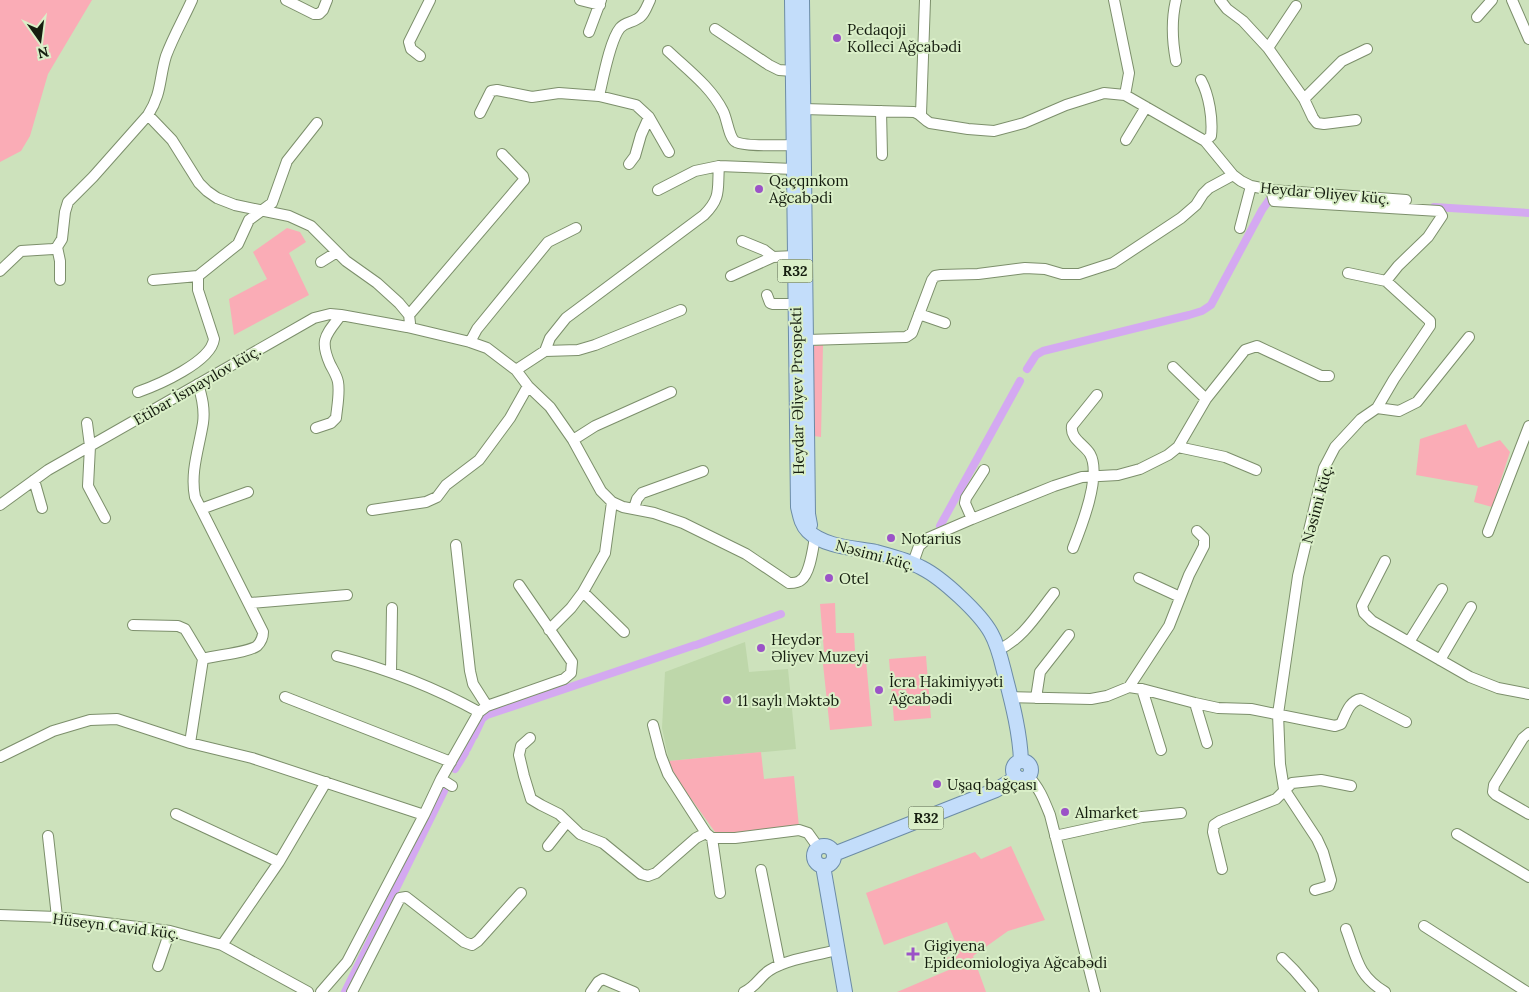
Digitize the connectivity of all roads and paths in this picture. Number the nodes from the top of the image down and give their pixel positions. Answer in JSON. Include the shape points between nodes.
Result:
{"nodes":[{"id":1,"x":192,"y":0,"type":"edge"},
{"id":2,"x":286,"y":0,"type":"edge"},
{"id":3,"x":327,"y":0,"type":"edge"},
{"id":4,"x":430,"y":0,"type":"edge"},
{"id":5,"x":580,"y":0,"type":"edge"},
{"id":6,"x":650,"y":0,"type":"edge"},
{"id":7,"x":792,"y":0,"type":"edge"},
{"id":8,"x":802,"y":0,"type":"edge"},
{"id":9,"x":925,"y":0,"type":"edge"},
{"id":10,"x":1114,"y":0,"type":"edge"},
{"id":11,"x":1176,"y":0,"type":"edge"},
{"id":12,"x":1220,"y":0,"type":"edge"},
{"id":13,"x":1492,"y":0,"type":"edge"},
{"id":14,"x":1512,"y":0,"type":"edge"},
{"id":15,"x":600,"y":3,"type":"edge"},
{"id":16,"x":1296,"y":6,"type":"dead end"},
{"id":17,"x":1477,"y":17,"type":"dead end"},
{"id":18,"x":716,"y":29,"type":"dead end"},
{"id":19,"x":589,"y":32,"type":"dead end"},
{"id":20,"x":1529,"y":39,"type":"edge"},
{"id":21,"x":1268,"y":48,"type":"junction"},
{"id":22,"x":1367,"y":48,"type":"dead end"},
{"id":23,"x":668,"y":51,"type":"dead end"},
{"id":24,"x":420,"y":56,"type":"dead end"},
{"id":25,"x":1176,"y":61,"type":"dead end"},
{"id":26,"x":793,"y":71,"type":"junction"},
{"id":27,"x":1201,"y":80,"type":"dead end"},
{"id":28,"x":1125,"y":95,"type":"junction"},
{"id":29,"x":599,"y":96,"type":"junction"},
{"id":30,"x":1304,"y":98,"type":"junction"},
{"id":31,"x":1146,"y":107,"type":"junction"},
{"id":32,"x":803,"y":109,"type":"junction"},
{"id":33,"x":881,"y":111,"type":"junction"},
{"id":34,"x":480,"y":113,"type":"dead end"},
{"id":35,"x":921,"y":114,"type":"junction"},
{"id":36,"x":148,"y":115,"type":"junction"},
{"id":37,"x":650,"y":117,"type":"junction"},
{"id":38,"x":1356,"y":120,"type":"dead end"},
{"id":39,"x":317,"y":123,"type":"dead end"},
{"id":40,"x":1126,"y":140,"type":"dead end"},
{"id":41,"x":1205,"y":141,"type":"junction"},
{"id":42,"x":794,"y":145,"type":"junction"},
{"id":43,"x":669,"y":152,"type":"dead end"},
{"id":44,"x":502,"y":154,"type":"dead end"},
{"id":45,"x":882,"y":155,"type":"dead end"},
{"id":46,"x":629,"y":164,"type":"dead end"},
{"id":47,"x":718,"y":166,"type":"junction"},
{"id":48,"x":794,"y":169,"type":"junction"},
{"id":49,"x":1233,"y":175,"type":"junction"},
{"id":50,"x":1251,"y":186,"type":"junction"},
{"id":51,"x":658,"y":190,"type":"dead end"},
{"id":52,"x":1271,"y":190,"type":"junction"},
{"id":53,"x":1406,"y":200,"type":"dead end"},
{"id":54,"x":262,"y":211,"type":"junction"},
{"id":55,"x":576,"y":228,"type":"dead end"},
{"id":56,"x":1240,"y":228,"type":"dead end"},
{"id":57,"x":742,"y":241,"type":"dead end"},
{"id":58,"x":57,"y":247,"type":"junction"},
{"id":59,"x":337,"y":252,"type":"junction"},
{"id":60,"x":795,"y":256,"type":"junction"},
{"id":61,"x":773,"y":257,"type":"junction"},
{"id":62,"x":321,"y":262,"type":"dead end"},
{"id":63,"x":2,"y":264,"type":"edge"},
{"id":64,"x":1348,"y":273,"type":"dead end"},
{"id":65,"x":198,"y":276,"type":"junction"},
{"id":66,"x":731,"y":276,"type":"dead end"},
{"id":67,"x":60,"y":280,"type":"dead end"},
{"id":68,"x":154,"y":280,"type":"dead end"},
{"id":69,"x":1386,"y":281,"type":"junction"},
{"id":70,"x":767,"y":295,"type":"dead end"},
{"id":71,"x":796,"y":304,"type":"junction"},
{"id":72,"x":681,"y":310,"type":"dead end"},
{"id":73,"x":919,"y":314,"type":"junction"},
{"id":74,"x":341,"y":315,"type":"junction"},
{"id":75,"x":409,"y":315,"type":"junction"},
{"id":76,"x":945,"y":323,"type":"dead end"},
{"id":77,"x":408,"y":327,"type":"junction"},
{"id":78,"x":1469,"y":338,"type":"dead end"},
{"id":79,"x":807,"y":340,"type":"junction"},
{"id":80,"x":470,"y":342,"type":"junction"},
{"id":81,"x":545,"y":352,"type":"junction"},
{"id":82,"x":1173,"y":367,"type":"dead end"},
{"id":83,"x":516,"y":370,"type":"junction"},
{"id":84,"x":1329,"y":376,"type":"dead end"},
{"id":85,"x":198,"y":384,"type":"junction"},
{"id":86,"x":528,"y":386,"type":"junction"},
{"id":87,"x":138,"y":392,"type":"dead end"},
{"id":88,"x":671,"y":392,"type":"dead end"},
{"id":89,"x":1097,"y":395,"type":"dead end"},
{"id":90,"x":1206,"y":400,"type":"junction"},
{"id":91,"x":1377,"y":408,"type":"junction"},
{"id":92,"x":87,"y":423,"type":"dead end"},
{"id":93,"x":1529,"y":426,"type":"edge"},
{"id":94,"x":316,"y":428,"type":"dead end"},
{"id":95,"x":573,"y":440,"type":"junction"},
{"id":96,"x":90,"y":446,"type":"junction"},
{"id":97,"x":1178,"y":447,"type":"junction"},
{"id":98,"x":984,"y":470,"type":"dead end"},
{"id":99,"x":1256,"y":470,"type":"dead end"},
{"id":100,"x":703,"y":471,"type":"dead end"},
{"id":101,"x":1093,"y":475,"type":"junction"},
{"id":102,"x":34,"y":480,"type":"junction"},
{"id":103,"x":248,"y":492,"type":"dead end"},
{"id":104,"x":612,"y":502,"type":"junction"},
{"id":105,"x":0,"y":505,"type":"edge"},
{"id":106,"x":42,"y":508,"type":"dead end"},
{"id":107,"x":634,"y":508,"type":"junction"},
{"id":108,"x":201,"y":509,"type":"junction"},
{"id":109,"x":372,"y":510,"type":"dead end"},
{"id":110,"x":105,"y":518,"type":"dead end"},
{"id":111,"x":972,"y":519,"type":"junction"},
{"id":112,"x":1197,"y":531,"type":"dead end"},
{"id":113,"x":1488,"y":532,"type":"dead end"},
{"id":114,"x":815,"y":537,"type":"junction"},
{"id":115,"x":456,"y":545,"type":"dead end"},
{"id":116,"x":1073,"y":548,"type":"dead end"},
{"id":117,"x":1385,"y":561,"type":"dead end"},
{"id":118,"x":913,"y":563,"type":"junction"},
{"id":119,"x":1139,"y":578,"type":"dead end"},
{"id":120,"x":519,"y":585,"type":"dead end"},
{"id":121,"x":1442,"y":589,"type":"dead end"},
{"id":122,"x":583,"y":592,"type":"junction"},
{"id":123,"x":1054,"y":593,"type":"dead end"},
{"id":124,"x":348,"y":595,"type":"dead end"},
{"id":125,"x":1180,"y":597,"type":"junction"},
{"id":126,"x":250,"y":603,"type":"junction"},
{"id":127,"x":1471,"y":607,"type":"dead end"},
{"id":128,"x":392,"y":608,"type":"dead end"},
{"id":129,"x":133,"y":625,"type":"dead end"},
{"id":130,"x":549,"y":630,"type":"junction"},
{"id":131,"x":624,"y":632,"type":"dead end"},
{"id":132,"x":1068,"y":635,"type":"dead end"},
{"id":133,"x":1409,"y":642,"type":"junction"},
{"id":134,"x":998,"y":650,"type":"junction"},
{"id":135,"x":337,"y":656,"type":"dead end"},
{"id":136,"x":203,"y":659,"type":"junction"},
{"id":137,"x":1440,"y":660,"type":"junction"},
{"id":138,"x":391,"y":672,"type":"junction"},
{"id":139,"x":1129,"y":687,"type":"junction"},
{"id":140,"x":1142,"y":689,"type":"junction"},
{"id":141,"x":1529,"y":694,"type":"edge"},
{"id":142,"x":285,"y":697,"type":"dead end"},
{"id":143,"x":1010,"y":697,"type":"junction"},
{"id":144,"x":1036,"y":698,"type":"junction"},
{"id":145,"x":1195,"y":703,"type":"junction"},
{"id":146,"x":483,"y":709,"type":"junction"},
{"id":147,"x":1278,"y":714,"type":"junction"},
{"id":148,"x":1406,"y":722,"type":"dead end"},
{"id":149,"x":653,"y":725,"type":"dead end"},
{"id":150,"x":1529,"y":733,"type":"edge"},
{"id":151,"x":530,"y":738,"type":"dead end"},
{"id":152,"x":190,"y":743,"type":"junction"},
{"id":153,"x":1207,"y":743,"type":"dead end"},
{"id":154,"x":1161,"y":750,"type":"dead end"},
{"id":155,"x":0,"y":757,"type":"edge"},
{"id":156,"x":451,"y":762,"type":"junction"},
{"id":157,"x":1022,"y":776,"type":"junction"},
{"id":158,"x":441,"y":779,"type":"junction"},
{"id":159,"x":326,"y":782,"type":"junction"},
{"id":160,"x":452,"y":786,"type":"dead end"},
{"id":161,"x":1351,"y":786,"type":"dead end"},
{"id":162,"x":1284,"y":789,"type":"junction"},
{"id":163,"x":1181,"y":813,"type":"dead end"},
{"id":164,"x":176,"y":814,"type":"dead end"},
{"id":165,"x":1529,"y":814,"type":"edge"},
{"id":166,"x":424,"y":815,"type":"junction"},
{"id":167,"x":567,"y":822,"type":"junction"},
{"id":168,"x":1457,"y":834,"type":"dead end"},
{"id":169,"x":48,"y":836,"type":"dead end"},
{"id":170,"x":709,"y":836,"type":"junction"},
{"id":171,"x":1055,"y":836,"type":"junction"},
{"id":172,"x":548,"y":846,"type":"dead end"},
{"id":173,"x":818,"y":847,"type":"junction"},
{"id":174,"x":834,"y":854,"type":"junction"},
{"id":175,"x":279,"y":862,"type":"junction"},
{"id":176,"x":823,"y":866,"type":"junction"},
{"id":177,"x":1222,"y":869,"type":"dead end"},
{"id":178,"x":761,"y":870,"type":"dead end"},
{"id":179,"x":1529,"y":877,"type":"edge"},
{"id":180,"x":1315,"y":890,"type":"dead end"},
{"id":181,"x":720,"y":892,"type":"dead end"},
{"id":182,"x":521,"y":893,"type":"dead end"},
{"id":183,"x":0,"y":915,"type":"edge"},
{"id":184,"x":57,"y":917,"type":"junction"},
{"id":185,"x":1424,"y":926,"type":"dead end"},
{"id":186,"x":1346,"y":929,"type":"dead end"},
{"id":187,"x":170,"y":931,"type":"junction"},
{"id":188,"x":222,"y":945,"type":"junction"},
{"id":189,"x":837,"y":950,"type":"junction"},
{"id":190,"x":1282,"y":958,"type":"dead end"},
{"id":191,"x":780,"y":965,"type":"junction"},
{"id":192,"x":158,"y":966,"type":"dead end"},
{"id":193,"x":754,"y":989,"type":"edge"},
{"id":194,"x":308,"y":992,"type":"edge"},
{"id":195,"x":321,"y":992,"type":"edge"},
{"id":196,"x":352,"y":992,"type":"edge"},
{"id":197,"x":591,"y":992,"type":"edge"},
{"id":198,"x":634,"y":992,"type":"edge"},
{"id":199,"x":744,"y":992,"type":"edge"},
{"id":200,"x":845,"y":992,"type":"edge"},
{"id":201,"x":1095,"y":992,"type":"edge"},
{"id":202,"x":1313,"y":992,"type":"edge"},
{"id":203,"x":1385,"y":992,"type":"edge"},
{"id":204,"x":1527,"y":992,"type":"edge"}],
"edges":[{"from":1,"to":36,"type":"street","via":[[166,58],[158,96]]},
{"from":2,"to":3,"type":"street","via":[[314,14],[323,10]]},
{"from":4,"to":24,"type":"street","via":[[409,42],[411,49]]},
{"from":5,"to":15,"type":"street"},
{"from":6,"to":29,"type":"street","via":[[638,19],[619,29]]},
{"from":7,"to":26,"type":"main road","name":"Heydar Əliyev Prospekti","number":"R32"},
{"from":8,"to":32,"type":"main road","number":"R32"},
{"from":9,"to":35,"type":"street"},
{"from":10,"to":28,"type":"street","via":[[1129,73]]},
{"from":11,"to":25,"type":"street","via":[[1172,17]]},
{"from":12,"to":21,"type":"street"},
{"from":13,"to":17,"type":"street"},
{"from":14,"to":20,"type":"street"},
{"from":15,"to":19,"type":"street"},
{"from":16,"to":21,"type":"street"},
{"from":18,"to":26,"type":"street","via":[[769,65]]},
{"from":21,"to":30,"type":"street"},
{"from":22,"to":30,"type":"street","via":[[1342,61]]},
{"from":23,"to":42,"type":"street","via":[[715,95],[724,112],[731,139],[745,143]]},
{"from":26,"to":42,"type":"main road","name":"Heydar Əliyev Prospekti","number":"R32"},
{"from":27,"to":41,"type":"street","via":[[1212,127],[1211,136]]},
{"from":28,"to":31,"type":"street","name":"Heydar Əliyev küç."},
{"from":28,"to":35,"type":"street","name":"Heydar Əliyev küç.","via":[[1104,93],[1066,105],[1024,124],[994,131],[930,123]]},
{"from":29,"to":34,"type":"street","via":[[559,93],[532,97],[497,90],[491,91]]},
{"from":29,"to":37,"type":"street","via":[[636,105]]},
{"from":30,"to":38,"type":"street","via":[[1317,123]]},
{"from":31,"to":40,"type":"street"},
{"from":31,"to":41,"type":"street","name":"Heydar Əliyev küç."},
{"from":32,"to":33,"type":"street","name":"Heydar Əliyev küç."},
{"from":32,"to":79,"type":"main road","number":"R32"},
{"from":33,"to":35,"type":"street","name":"Heydar Əliyev küç."},
{"from":33,"to":45,"type":"street"},
{"from":36,"to":54,"type":"street","via":[[172,140],[207,191],[235,205]]},
{"from":36,"to":58,"type":"street","via":[[68,202],[62,239]]},
{"from":37,"to":43,"type":"street"},
{"from":37,"to":46,"type":"street"},
{"from":39,"to":54,"type":"street","via":[[287,161],[272,202]]},
{"from":41,"to":49,"type":"street","name":"Heydar Əliyev küç."},
{"from":42,"to":48,"type":"main road","name":"Heydar Əliyev Prospekti","number":"R32"},
{"from":44,"to":75,"type":"street","via":[[524,180]]},
{"from":47,"to":48,"type":"street"},
{"from":47,"to":51,"type":"street","via":[[695,171]]},
{"from":47,"to":81,"type":"street","via":[[714,206],[566,318],[550,338]]},
{"from":48,"to":60,"type":"main road","name":"Heydar Əliyev Prospekti","number":"R32"},
{"from":49,"to":50,"type":"street","name":"Heydar Əliyev küç."},
{"from":49,"to":73,"type":"street","via":[[1210,188],[1181,218],[1113,263],[1080,274],[1025,268],[935,276]]},
{"from":50,"to":52,"type":"street","name":"Heydar Əliyev küç."},
{"from":50,"to":56,"type":"street"},
{"from":52,"to":53,"type":"street","name":"Heydar Əliyev küç."},
{"from":52,"to":69,"type":"street","via":[[1274,201],[1439,210],[1442,216],[1428,237]]},
{"from":54,"to":59,"type":"street","via":[[301,220]]},
{"from":54,"to":65,"type":"street","via":[[249,220],[238,244]]},
{"from":55,"to":80,"type":"street","via":[[548,242]]},
{"from":57,"to":61,"type":"street"},
{"from":58,"to":63,"type":"street","via":[[21,251]]},
{"from":58,"to":67,"type":"street"},
{"from":59,"to":62,"type":"street"},
{"from":59,"to":75,"type":"street","via":[[377,283]]},
{"from":60,"to":61,"type":"street"},
{"from":60,"to":71,"type":"main road","name":"Heydar Əliyev Prospekti","number":"R32"},
{"from":61,"to":66,"type":"street"},
{"from":64,"to":69,"type":"street"},
{"from":65,"to":68,"type":"street"},
{"from":65,"to":87,"type":"street","name":"Etibar İsmayılov küç.","via":[[198,290],[214,346],[194,364]]},
{"from":69,"to":91,"type":"street","via":[[1430,321],[1430,326]]},
{"from":70,"to":71,"type":"street","via":[[773,304]]},
{"from":71,"to":114,"type":"main road","name":"Heydar Əliyev Prospekti","number":"R32","via":[[798,507],[804,526]]},
{"from":72,"to":81,"type":"street","via":[[595,346]]},
{"from":73,"to":76,"type":"street"},
{"from":73,"to":79,"type":"street","via":[[912,333],[906,337]]},
{"from":74,"to":77,"type":"street","name":"Etibar İsmayılov küç."},
{"from":74,"to":85,"type":"street","name":"Etibar İsmayılov küç.","via":[[320,315]]},
{"from":74,"to":94,"type":"street","via":[[323,345],[338,384],[336,418]]},
{"from":75,"to":77,"type":"street"},
{"from":77,"to":80,"type":"street","name":"Etibar İsmayılov küç."},
{"from":78,"to":91,"type":"street","via":[[1417,402],[1399,411]]},
{"from":79,"to":114,"type":"main road","number":"R32","via":[[808,514]]},
{"from":80,"to":83,"type":"street","name":"Etibar İsmayılov küç.","via":[[487,348]]},
{"from":81,"to":83,"type":"street"},
{"from":82,"to":90,"type":"street"},
{"from":83,"to":86,"type":"street","name":"Etibar İsmayılov küç."},
{"from":84,"to":90,"type":"street","via":[[1321,376],[1257,346],[1245,350]]},
{"from":85,"to":96,"type":"street","name":"Etibar İsmayılov küç."},
{"from":85,"to":108,"type":"street","via":[[203,422],[192,486]]},
{"from":86,"to":95,"type":"street","name":"Etibar İsmayılov küç.","via":[[550,407]]},
{"from":86,"to":109,"type":"street","via":[[510,418],[479,460],[446,484],[437,497],[426,502]]},
{"from":88,"to":95,"type":"street","via":[[595,426]]},
{"from":89,"to":101,"type":"street","via":[[1072,426],[1071,432],[1090,454]]},
{"from":90,"to":97,"type":"street"},
{"from":91,"to":147,"type":"street","name":"Nəsimi küç.","via":[[1361,419],[1335,446],[1324,468],[1298,576]]},
{"from":92,"to":96,"type":"street"},
{"from":93,"to":113,"type":"street"},
{"from":95,"to":104,"type":"street","name":"Etibar İsmayılov küç.","via":[[601,491]]},
{"from":96,"to":102,"type":"street","name":"Etibar İsmayılov küç."},
{"from":96,"to":110,"type":"street","via":[[88,486]]},
{"from":97,"to":99,"type":"street","via":[[1225,457]]},
{"from":97,"to":101,"type":"street","via":[[1140,469],[1118,475]]},
{"from":98,"to":111,"type":"street","via":[[966,498]]},
{"from":100,"to":107,"type":"street","via":[[642,493]]},
{"from":101,"to":111,"type":"street","via":[[1054,486]]},
{"from":101,"to":116,"type":"street","via":[[1086,516]]},
{"from":102,"to":105,"type":"street","name":"Etibar İsmayılov küç."},
{"from":102,"to":106,"type":"street"},
{"from":103,"to":108,"type":"street"},
{"from":104,"to":107,"type":"street"},
{"from":104,"to":122,"type":"street","via":[[604,553]]},
{"from":107,"to":114,"type":"street","via":[[690,527],[746,554],[789,583],[796,583],[805,576]]},
{"from":108,"to":126,"type":"street"},
{"from":111,"to":118,"type":"street","via":[[928,538],[920,546]]},
{"from":112,"to":125,"type":"street","via":[[1204,538],[1204,546]]},
{"from":114,"to":118,"type":"main road","name":"Nəsimi küç."},
{"from":115,"to":146,"type":"street","via":[[470,671]]},
{"from":117,"to":133,"type":"street","via":[[1362,606],[1364,613]]},
{"from":118,"to":134,"type":"main road","name":"Nəsimi küç.","via":[[935,576],[967,605],[990,630]]},
{"from":119,"to":125,"type":"street"},
{"from":120,"to":130,"type":"street"},
{"from":121,"to":133,"type":"street"},
{"from":122,"to":130,"type":"street"},
{"from":122,"to":131,"type":"street"},
{"from":123,"to":134,"type":"street","via":[[1020,635]]},
{"from":124,"to":126,"type":"street"},
{"from":125,"to":139,"type":"street","via":[[1169,626]]},
{"from":126,"to":136,"type":"street","via":[[264,632],[258,645]]},
{"from":127,"to":137,"type":"street"},
{"from":128,"to":138,"type":"street"},
{"from":129,"to":136,"type":"street","via":[[186,629]]},
{"from":130,"to":146,"type":"street","via":[[572,662],[571,673],[564,679]]},
{"from":132,"to":144,"type":"street","via":[[1040,672]]},
{"from":133,"to":137,"type":"street"},
{"from":134,"to":143,"type":"main road","name":"Nəsimi küç."},
{"from":135,"to":138,"type":"street"},
{"from":136,"to":152,"type":"street"},
{"from":137,"to":141,"type":"street","via":[[1484,683]]},
{"from":138,"to":146,"type":"street"},
{"from":139,"to":140,"type":"street"},
{"from":139,"to":144,"type":"street","via":[[1091,699]]},
{"from":140,"to":145,"type":"street"},
{"from":140,"to":154,"type":"street"},
{"from":142,"to":156,"type":"street"},
{"from":143,"to":144,"type":"street"},
{"from":143,"to":157,"type":"main road","name":"Nəsimi küç.","via":[[1021,761],[1028,764],[1030,772]]},
{"from":145,"to":147,"type":"street"},
{"from":145,"to":153,"type":"street"},
{"from":146,"to":156,"type":"street"},
{"from":147,"to":148,"type":"street","via":[[1336,726],[1341,724],[1351,704],[1362,699]]},
{"from":147,"to":162,"type":"street","name":"Nəsimi küç."},
{"from":149,"to":170,"type":"street","via":[[668,774]]},
{"from":150,"to":165,"type":"street","via":[[1494,785],[1493,792]]},
{"from":151,"to":167,"type":"street","via":[[521,746],[519,754],[531,798]]},
{"from":152,"to":155,"type":"street","via":[[117,719],[90,720],[53,731]]},
{"from":152,"to":159,"type":"street","via":[[252,758]]},
{"from":156,"to":158,"type":"street"},
{"from":157,"to":171,"type":"street","via":[[1035,783],[1041,793]]},
{"from":157,"to":174,"type":"main road","number":"R32","via":[[996,790]]},
{"from":158,"to":160,"type":"street"},
{"from":158,"to":166,"type":"street"},
{"from":159,"to":166,"type":"street"},
{"from":159,"to":175,"type":"street"},
{"from":161,"to":162,"type":"street","via":[[1321,780],[1292,783]]},
{"from":162,"to":177,"type":"street","via":[[1276,799],[1214,825],[1212,832]]},
{"from":162,"to":180,"type":"street","name":"Nəsimi küç.","via":[[1323,852],[1331,880],[1329,886]]},
{"from":163,"to":171,"type":"street","via":[[1142,817]]},
{"from":164,"to":175,"type":"street"},
{"from":166,"to":195,"type":"street","via":[[347,962]]},
{"from":167,"to":170,"type":"street","via":[[580,834],[603,843],[641,874],[648,876],[656,874],[696,838]]},
{"from":167,"to":172,"type":"street"},
{"from":168,"to":179,"type":"street"},
{"from":169,"to":184,"type":"street"},
{"from":170,"to":173,"type":"street","via":[[734,838],[799,830],[808,833]]},
{"from":170,"to":181,"type":"street"},
{"from":171,"to":201,"type":"street"},
{"from":173,"to":174,"type":"main road","via":[[830,847]]},
{"from":173,"to":176,"type":"main road","via":[[814,860]]},
{"from":174,"to":176,"type":"main road","via":[[833,861]]},
{"from":175,"to":188,"type":"street"},
{"from":176,"to":189,"type":"main road"},
{"from":178,"to":191,"type":"street"},
{"from":182,"to":196,"type":"street","via":[[472,945],[406,897],[400,898]]},
{"from":183,"to":184,"type":"street","name":"Hüseyn Cavid küç."},
{"from":184,"to":187,"type":"street","name":"Hüseyn Cavid küç."},
{"from":185,"to":204,"type":"street"},
{"from":186,"to":203,"type":"street","via":[[1365,977]]},
{"from":187,"to":188,"type":"street","name":"Hüseyn Cavid küç."},
{"from":187,"to":192,"type":"street"},
{"from":188,"to":194,"type":"street","name":"Hüseyn Cavid küç."},
{"from":189,"to":191,"type":"street"},
{"from":189,"to":200,"type":"main road"},
{"from":190,"to":202,"type":"street"},
{"from":191,"to":193,"type":"street","via":[[763,974]]},
{"from":193,"to":199,"type":"street"},
{"from":197,"to":198,"type":"street","via":[[603,979]]}]}
